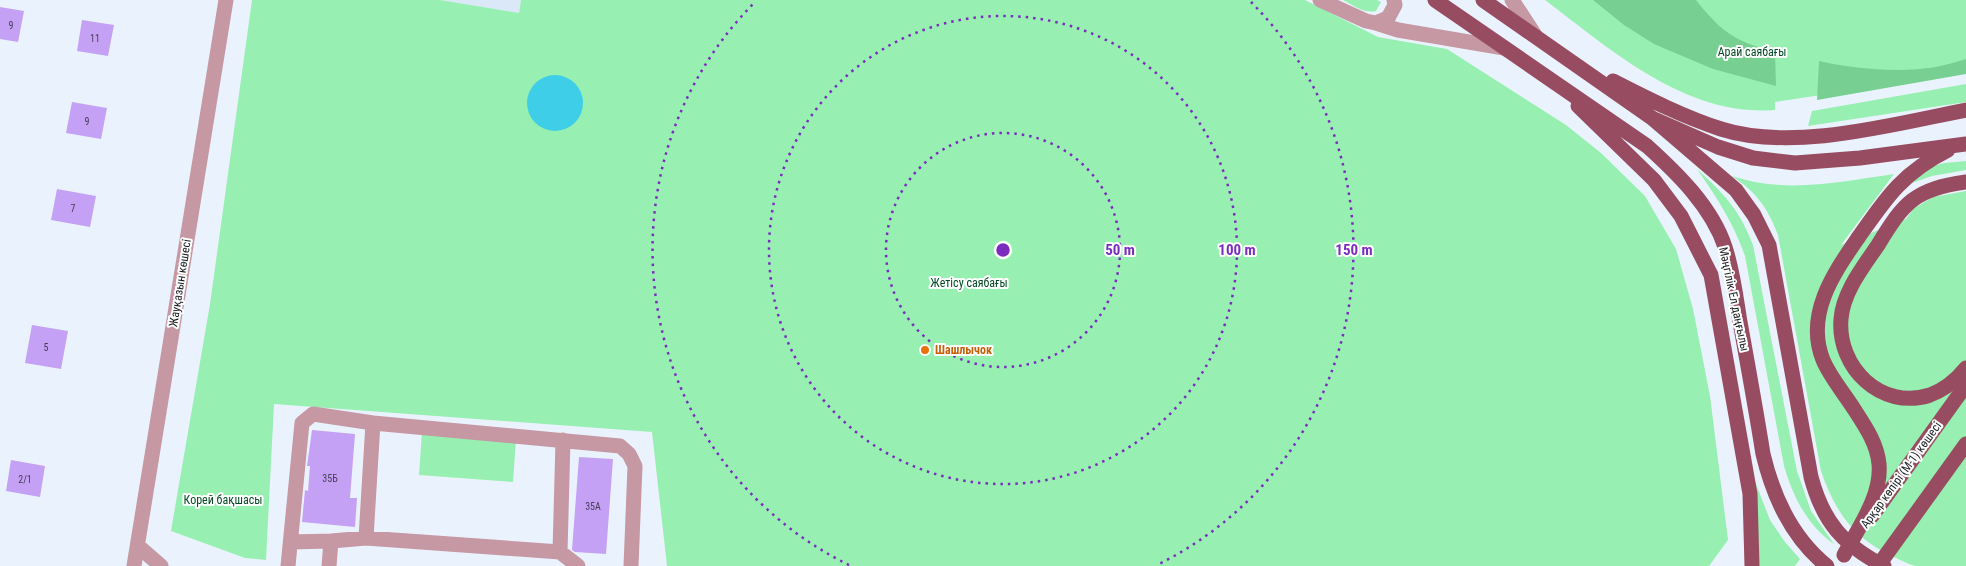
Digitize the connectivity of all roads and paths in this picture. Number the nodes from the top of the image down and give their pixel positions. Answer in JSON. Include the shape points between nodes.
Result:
{"nodes":[{"id":1,"x":226,"y":0,"type":"edge"},
{"id":2,"x":1320,"y":0,"type":"edge"},
{"id":3,"x":1394,"y":0,"type":"edge"},
{"id":4,"x":1435,"y":0,"type":"edge"},
{"id":5,"x":1483,"y":0,"type":"edge"},
{"id":6,"x":1512,"y":0,"type":"edge"},
{"id":7,"x":1376,"y":23,"type":"junction"},
{"id":8,"x":1535,"y":35,"type":"junction"},
{"id":9,"x":1506,"y":48,"type":"junction"},
{"id":10,"x":1554,"y":49,"type":"junction"},
{"id":11,"x":1550,"y":79,"type":"junction"},
{"id":12,"x":1966,"y":110,"type":"edge"},
{"id":13,"x":1652,"y":118,"type":"junction"},
{"id":14,"x":1962,"y":144,"type":"edge"},
{"id":15,"x":1966,"y":182,"type":"edge"},
{"id":16,"x":1966,"y":368,"type":"edge"},
{"id":17,"x":1966,"y":385,"type":"edge"},
{"id":18,"x":373,"y":422,"type":"junction"},
{"id":19,"x":563,"y":440,"type":"junction"},
{"id":20,"x":1966,"y":444,"type":"edge"},
{"id":21,"x":1966,"y":455,"type":"edge"},
{"id":22,"x":1925,"y":500,"type":"junction"},
{"id":23,"x":366,"y":538,"type":"junction"},
{"id":24,"x":332,"y":541,"type":"junction"},
{"id":25,"x":291,"y":542,"type":"junction"},
{"id":26,"x":138,"y":546,"type":"junction"},
{"id":27,"x":560,"y":552,"type":"junction"},
{"id":28,"x":1840,"y":561,"type":"edge"},
{"id":29,"x":134,"y":566,"type":"edge"},
{"id":30,"x":161,"y":566,"type":"edge"},
{"id":31,"x":288,"y":566,"type":"edge"},
{"id":32,"x":329,"y":566,"type":"edge"},
{"id":33,"x":578,"y":566,"type":"edge"},
{"id":34,"x":631,"y":566,"type":"edge"},
{"id":35,"x":1752,"y":566,"type":"edge"},
{"id":36,"x":1827,"y":566,"type":"edge"},
{"id":37,"x":1878,"y":566,"type":"edge"},
{"id":38,"x":1884,"y":566,"type":"edge"}],
"edges":[{"from":1,"to":26,"type":"street","name":"Жауқазын көшесі"},
{"from":2,"to":7,"type":"street"},
{"from":3,"to":7,"type":"street","via":[[1395,5],[1388,18]]},
{"from":4,"to":9,"type":"main road","name":"Мәңгілік Ел даңғылы"},
{"from":5,"to":8,"type":"main road"},
{"from":6,"to":8,"type":"street"},
{"from":7,"to":9,"type":"street","via":[[1398,30]]},
{"from":8,"to":10,"type":"main road"},
{"from":9,"to":11,"type":"main road","name":"Мәңгілік Ел даңғылы"},
{"from":10,"to":12,"type":"main road","via":[[1643,96],[1722,129],[1756,136],[1799,138],[1842,133]]},
{"from":10,"to":13,"type":"main road"},
{"from":11,"to":35,"type":"main road","via":[[1654,180],[1681,216],[1711,275],[1750,494]]},
{"from":11,"to":36,"type":"main road","name":"Мәңгілік Ел даңғылы","via":[[1647,146],[1690,189],[1710,217],[1725,246],[1732,276],[1770,482],[1790,523]]},
{"from":13,"to":14,"type":"main road","via":[[1753,158],[1795,163]]},
{"from":13,"to":38,"type":"main road","via":[[1736,190],[1754,215],[1769,245],[1798,411],[1822,511],[1851,546]]},
{"from":14,"to":28,"type":"main road","bridge":true,"via":[[1911,172],[1881,206],[1838,266],[1821,302],[1817,320],[1823,362],[1866,428],[1879,464],[1879,480],[1873,498]]},
{"from":15,"to":16,"type":"main road","via":[[1927,190],[1913,198],[1889,226],[1852,285],[1844,302],[1841,320],[1847,358],[1857,373],[1880,391],[1913,398],[1930,395],[1945,388]]},
{"from":17,"to":28,"type":"main road","name":"Арқар көпірі (М-1) көшесі","bridge":true},
{"from":18,"to":19,"type":"street"},
{"from":18,"to":23,"type":"street"},
{"from":18,"to":25,"type":"street","via":[[313,414],[302,423]]},
{"from":19,"to":27,"type":"street"},
{"from":19,"to":34,"type":"street","via":[[620,446],[629,454],[635,466]]},
{"from":20,"to":22,"type":"main road","bridge":true},
{"from":21,"to":22,"type":"main road","bridge":true},
{"from":22,"to":37,"type":"main road","bridge":true},
{"from":23,"to":24,"type":"street"},
{"from":23,"to":27,"type":"street"},
{"from":24,"to":25,"type":"street"},
{"from":24,"to":32,"type":"street"},
{"from":25,"to":31,"type":"street"},
{"from":26,"to":29,"type":"street","name":"Жауқазын көшесі"},
{"from":26,"to":30,"type":"street"},
{"from":27,"to":33,"type":"street"}]}
